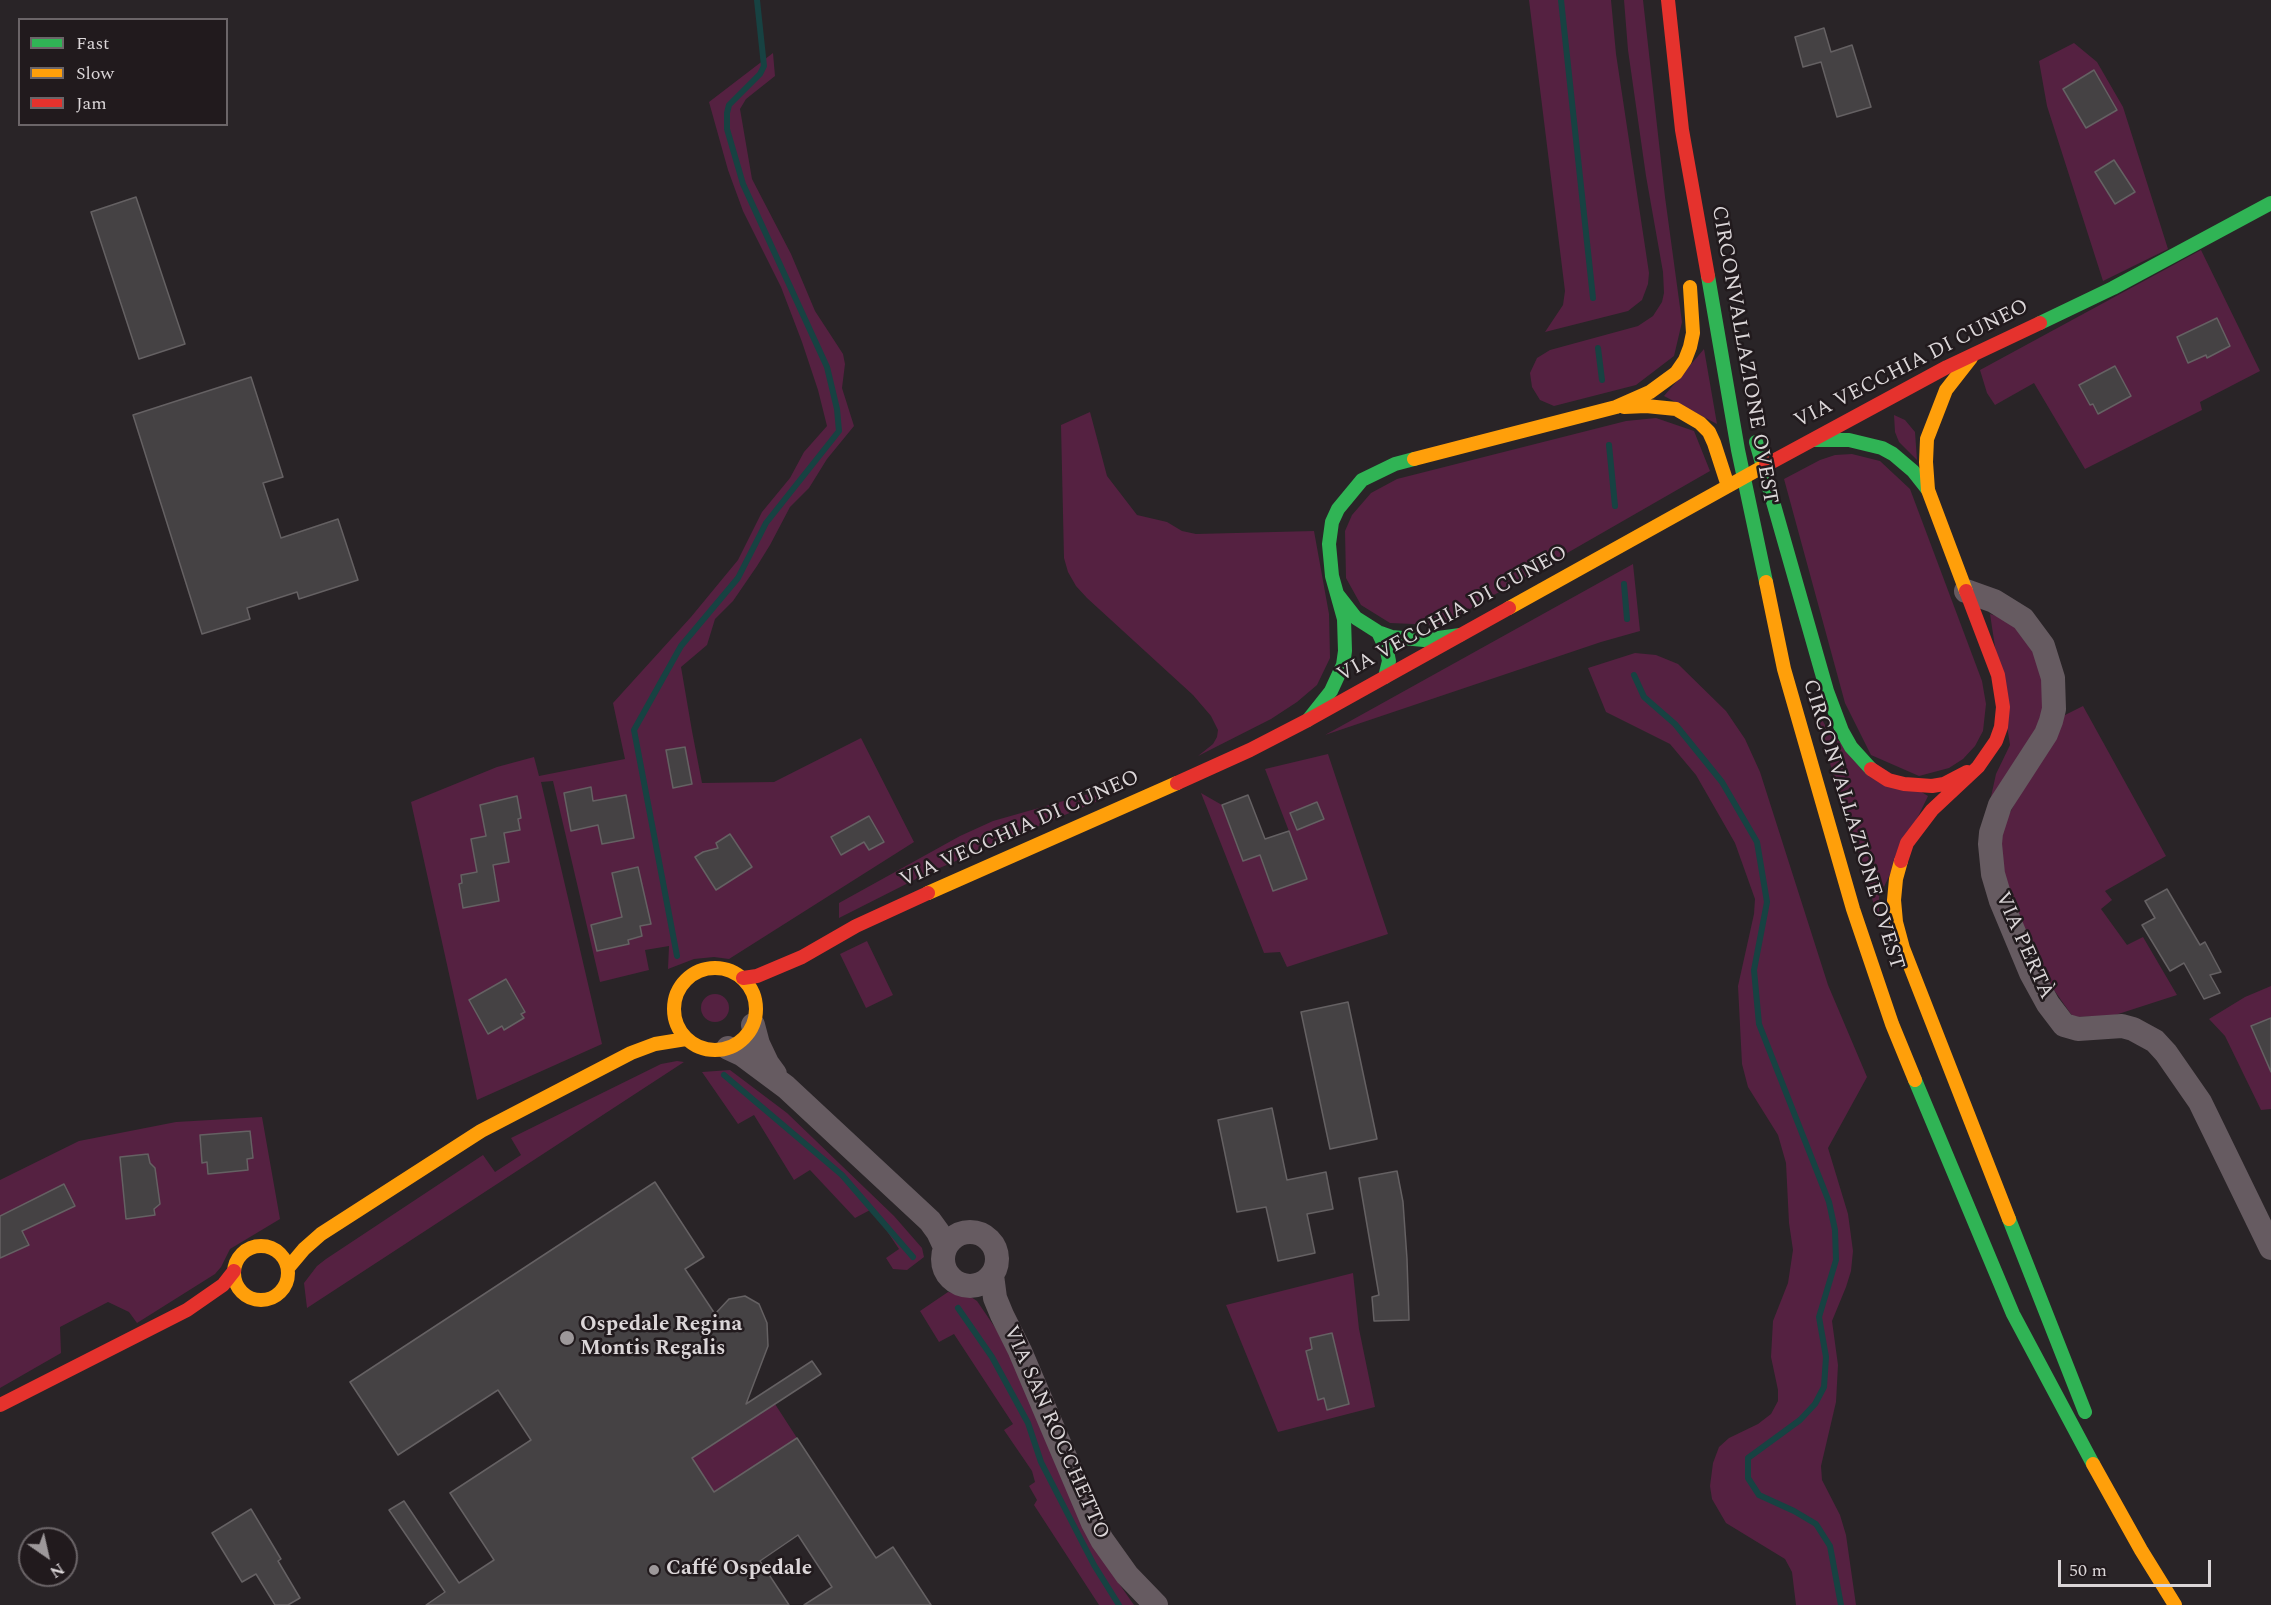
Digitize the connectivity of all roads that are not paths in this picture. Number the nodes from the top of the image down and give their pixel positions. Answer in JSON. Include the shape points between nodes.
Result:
{"nodes":[{"id":1,"x":1668,"y":0,"type":"edge"},
{"id":2,"x":1682,"y":130,"type":"junction"},
{"id":3,"x":2271,"y":203,"type":"edge"},
{"id":4,"x":1688,"y":244,"type":"dead end"},
{"id":5,"x":1690,"y":278,"type":"dead end"},
{"id":6,"x":1711,"y":305,"type":"junction"},
{"id":7,"x":1977,"y":352,"type":"junction"},
{"id":8,"x":1742,"y":392,"type":"dead end"},
{"id":9,"x":1889,"y":398,"type":"junction"},
{"id":10,"x":1905,"y":405,"type":"dead end"},
{"id":11,"x":1616,"y":407,"type":"junction"},
{"id":12,"x":1883,"y":414,"type":"dead end"},
{"id":13,"x":1918,"y":420,"type":"dead end"},
{"id":14,"x":1752,"y":426,"type":"dead end"},
{"id":15,"x":1885,"y":436,"type":"dead end"},
{"id":16,"x":1927,"y":439,"type":"junction"},
{"id":17,"x":1809,"y":441,"type":"junction"},
{"id":18,"x":1893,"y":454,"type":"junction"},
{"id":19,"x":1928,"y":490,"type":"junction"},
{"id":20,"x":1965,"y":591,"type":"junction"},
{"id":21,"x":1338,"y":595,"type":"junction"},
{"id":22,"x":1378,"y":632,"type":"junction"},
{"id":23,"x":1776,"y":633,"type":"junction"},
{"id":24,"x":1460,"y":635,"type":"junction"},
{"id":25,"x":1353,"y":661,"type":"junction"},
{"id":26,"x":1383,"y":678,"type":"junction"},
{"id":27,"x":1308,"y":720,"type":"junction"},
{"id":28,"x":1989,"y":753,"type":"junction"},
{"id":29,"x":802,"y":957,"type":"junction"},
{"id":30,"x":743,"y":978,"type":"junction"},
{"id":31,"x":756,"y":998,"type":"junction"},
{"id":32,"x":674,"y":1015,"type":"junction"},
{"id":33,"x":753,"y":1025,"type":"junction"},
{"id":34,"x":686,"y":1039,"type":"junction"},
{"id":35,"x":728,"y":1048,"type":"junction"},
{"id":36,"x":631,"y":1053,"type":"junction"},
{"id":37,"x":786,"y":1087,"type":"junction"},
{"id":38,"x":321,"y":1234,"type":"junction"},
{"id":39,"x":953,"y":1240,"type":"junction"},
{"id":40,"x":2271,"y":1248,"type":"edge"},
{"id":41,"x":278,"y":1251,"type":"junction"},
{"id":42,"x":288,"y":1268,"type":"junction"},
{"id":43,"x":234,"y":1271,"type":"junction"},
{"id":44,"x":992,"y":1275,"type":"junction"},
{"id":45,"x":971,"y":1287,"type":"junction"},
{"id":46,"x":247,"y":1296,"type":"junction"},
{"id":47,"x":188,"y":1310,"type":"junction"},
{"id":48,"x":1002,"y":1315,"type":"junction"},
{"id":49,"x":0,"y":1405,"type":"edge"},
{"id":50,"x":2089,"y":1423,"type":"dead end"},
{"id":51,"x":2098,"y":1444,"type":"dead end"},
{"id":52,"x":2141,"y":1550,"type":"junction"},
{"id":53,"x":1156,"y":1605,"type":"edge"},
{"id":54,"x":2175,"y":1605,"type":"edge"}],
"edges":[{"from":1,"to":2,"type":"main road","name":"CIRCONVALLAZIONE OVEST"},
{"from":2,"to":4,"type":"main road"},
{"from":2,"to":6,"type":"main road","name":"CIRCONVALLAZIONE OVEST"},
{"from":3,"to":7,"type":"main road","name":"VIA VECCHIA DI CUNEO","via":[[2114,288]]},
{"from":5,"to":11,"type":"main road","via":[[1693,333],[1685,360],[1664,384]]},
{"from":6,"to":8,"type":"main road"},
{"from":6,"to":23,"type":"main road","name":"CIRCONVALLAZIONE OVEST"},
{"from":7,"to":9,"type":"main road","name":"VIA VECCHIA DI CUNEO"},
{"from":7,"to":16,"type":"main road","via":[[1946,390]]},
{"from":9,"to":10,"type":"main road"},
{"from":9,"to":12,"type":"main road"},
{"from":9,"to":17,"type":"main road","name":"VIA VECCHIA DI CUNEO"},
{"from":11,"to":21,"type":"main road","via":[[1395,464],[1362,480],[1332,522],[1329,560]]},
{"from":11,"to":23,"type":"main road","via":[[1676,409],[1709,432]]},
{"from":13,"to":16,"type":"main road"},
{"from":14,"to":28,"type":"main road","via":[[1827,691],[1851,747],[1874,772],[1888,780],[1917,785],[1944,784],[1967,772]]},
{"from":15,"to":18,"type":"main road"},
{"from":16,"to":19,"type":"main road"},
{"from":17,"to":18,"type":"main road","via":[[1850,440],[1869,443]]},
{"from":17,"to":24,"type":"main road","name":"VIA VECCHIA DI CUNEO"},
{"from":18,"to":19,"type":"main road"},
{"from":19,"to":20,"type":"main road"},
{"from":20,"to":28,"type":"main road","via":[[2002,693],[2001,727]]},
{"from":20,"to":40,"type":"street","name":"VIA PERTÀ","via":[[1994,601],[2023,619],[2043,646],[2053,678],[2051,721],[2000,805],[1990,844],[2001,901],[2031,973],[2064,1025],[2079,1029],[2133,1029],[2155,1041],[2166,1053],[2200,1102]]},
{"from":21,"to":22,"type":"main road","via":[[1356,618]]},
{"from":21,"to":25,"type":"main road"},
{"from":22,"to":24,"type":"main road","via":[[1408,640]]},
{"from":22,"to":26,"type":"main road","via":[[1389,661]]},
{"from":23,"to":52,"type":"main road","name":"CIRCONVALLAZIONE OVEST","via":[[1814,778],[1892,1024],[2013,1314]]},
{"from":24,"to":26,"type":"main road","name":"VIA VECCHIA DI CUNEO"},
{"from":25,"to":26,"type":"main road","via":[[1371,676]]},
{"from":25,"to":27,"type":"main road"},
{"from":26,"to":27,"type":"main road","name":"VIA VECCHIA DI CUNEO"},
{"from":27,"to":29,"type":"main road","name":"VIA VECCHIA DI CUNEO","via":[[1201,774],[866,921]]},
{"from":28,"to":50,"type":"main road","via":[[1963,784],[1932,810],[1907,843],[1896,879],[1896,922]]},
{"from":29,"to":30,"type":"main road","name":"VIA VECCHIA DI CUNEO","via":[[766,973]]},
{"from":29,"to":31,"type":"main road","name":"VIA VECCHIA DI CUNEO"},
{"from":30,"to":31,"type":"main road"},
{"from":30,"to":32,"type":"main road","via":[[729,969],[712,967],[695,972],[682,982],[675,998]]},
{"from":31,"to":33,"type":"main road"},
{"from":32,"to":34,"type":"main road"},
{"from":32,"to":36,"type":"main road"},
{"from":33,"to":35,"type":"main road","via":[[747,1035]]},
{"from":33,"to":37,"type":"street","name":"VIA SAN ROCCHETTO","via":[[767,1063]]},
{"from":34,"to":35,"type":"main road","via":[[706,1049]]},
{"from":34,"to":36,"type":"main road"},
{"from":35,"to":37,"type":"street","name":"VIA SAN ROCCHETTO"},
{"from":36,"to":38,"type":"main road","via":[[481,1131]]},
{"from":37,"to":39,"type":"street","name":"VIA SAN ROCCHETTO","via":[[938,1232]]},
{"from":38,"to":41,"type":"main road"},
{"from":38,"to":42,"type":"main road"},
{"from":39,"to":44,"type":"street","name":"VIA SAN ROCCHETTO","via":[[972,1232],[992,1243],[997,1265]]},
{"from":39,"to":45,"type":"street","name":"VIA SAN ROCCHETTO","via":[[943,1256],[943,1266],[957,1284]]},
{"from":41,"to":42,"type":"main road"},
{"from":41,"to":43,"type":"main road","via":[[255,1246],[244,1251]]},
{"from":42,"to":46,"type":"main road","via":[[285,1286],[279,1293],[258,1300]]},
{"from":43,"to":46,"type":"main road","via":[[235,1281]]},
{"from":43,"to":47,"type":"main road","via":[[223,1285]]},
{"from":44,"to":45,"type":"street"},
{"from":44,"to":48,"type":"street","name":"VIA SAN ROCCHETTO"},
{"from":45,"to":48,"type":"street","name":"VIA SAN ROCCHETTO"},
{"from":46,"to":47,"type":"main road","via":[[229,1297]]},
{"from":47,"to":49,"type":"main road"},
{"from":48,"to":53,"type":"street","name":"VIA SAN ROCCHETTO","via":[[1102,1540],[1126,1575]]},
{"from":51,"to":52,"type":"main road"},
{"from":52,"to":54,"type":"main road","name":"CIRCONVALLAZIONE OVEST"}]}
